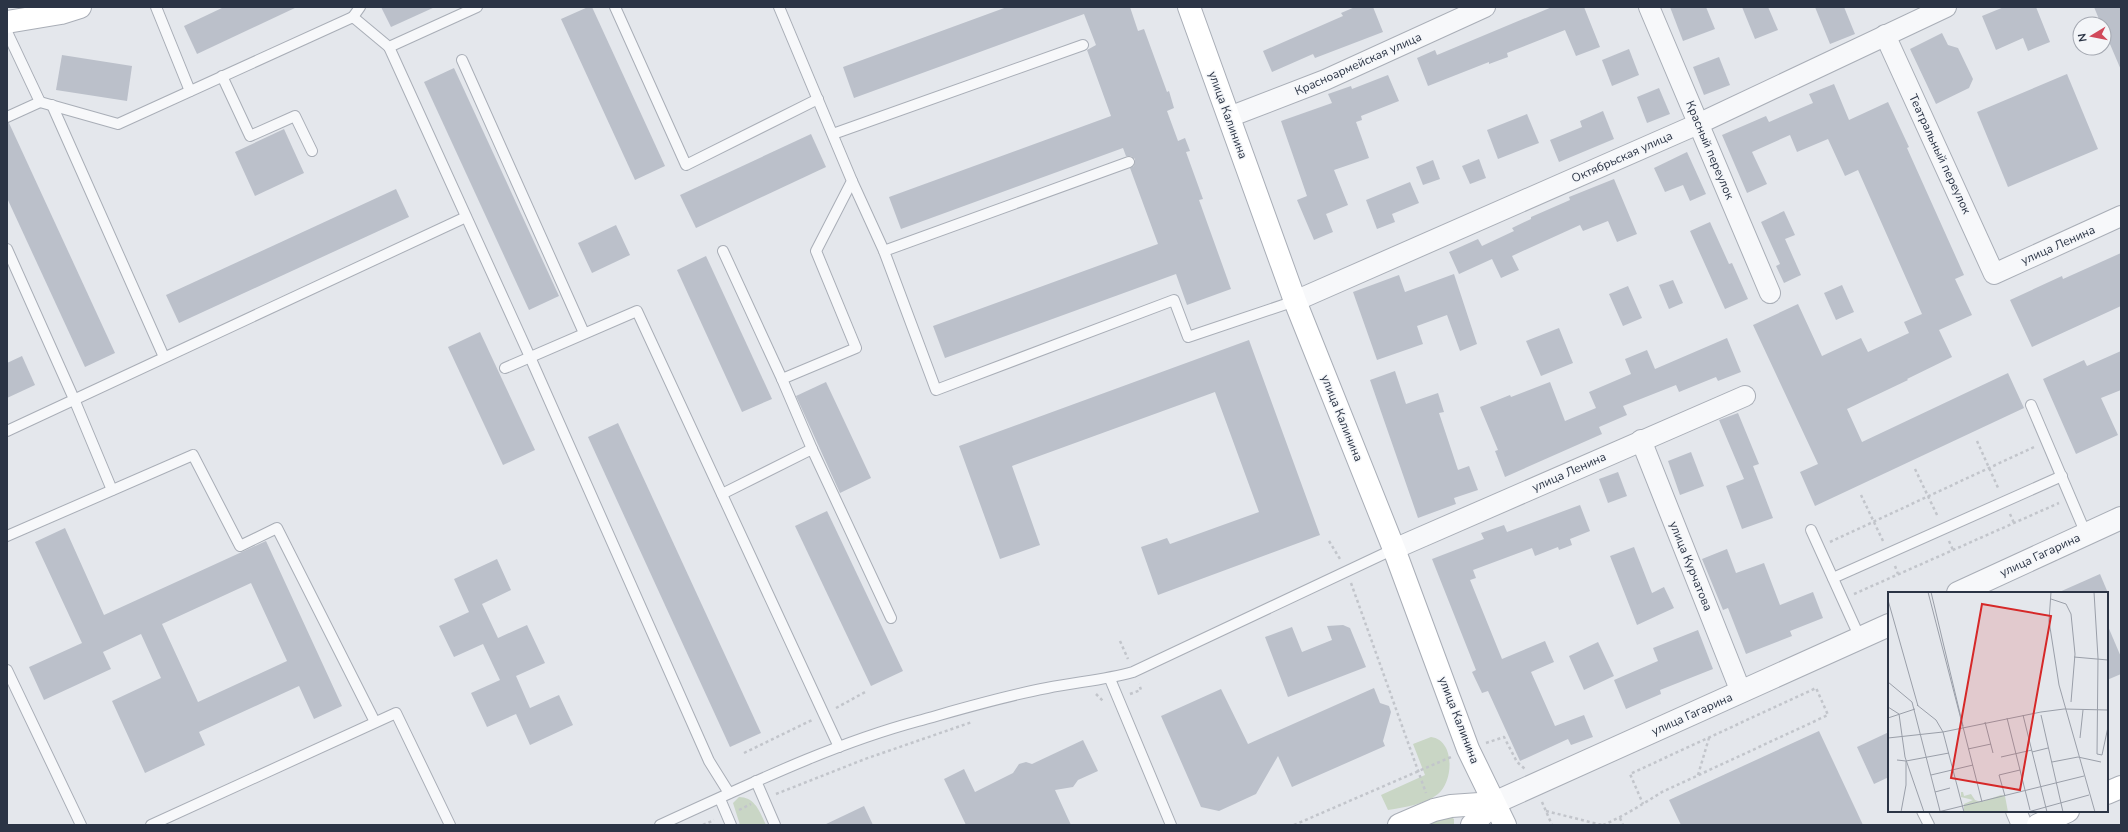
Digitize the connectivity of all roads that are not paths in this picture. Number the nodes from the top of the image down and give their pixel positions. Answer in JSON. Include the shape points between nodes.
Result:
{"nodes":[{"id":1,"x":80,"y":7,"type":"edge"},
{"id":2,"x":156,"y":7,"type":"edge"},
{"id":3,"x":360,"y":7,"type":"edge"},
{"id":4,"x":477,"y":7,"type":"edge"},
{"id":5,"x":615,"y":7,"type":"edge"},
{"id":6,"x":779,"y":7,"type":"edge"},
{"id":7,"x":1189,"y":7,"type":"edge"},
{"id":8,"x":1485,"y":7,"type":"edge"},
{"id":9,"x":1649,"y":7,"type":"edge"},
{"id":10,"x":1946,"y":7,"type":"edge"},
{"id":11,"x":353,"y":17,"type":"junction"},
{"id":12,"x":7,"y":22,"type":"edge"},
{"id":13,"x":7,"y":32,"type":"edge"},
{"id":14,"x":1885,"y":35,"type":"junction"},
{"id":15,"x":1083,"y":45,"type":"dead end"},
{"id":16,"x":388,"y":46,"type":"junction"},
{"id":17,"x":462,"y":60,"type":"dead end"},
{"id":18,"x":222,"y":76,"type":"junction"},
{"id":19,"x":190,"y":91,"type":"junction"},
{"id":20,"x":818,"y":99,"type":"junction"},
{"id":21,"x":40,"y":102,"type":"junction"},
{"id":22,"x":52,"y":105,"type":"junction"},
{"id":23,"x":7,"y":117,"type":"edge"},
{"id":24,"x":1228,"y":117,"type":"junction"},
{"id":25,"x":1698,"y":124,"type":"junction"},
{"id":26,"x":833,"y":134,"type":"junction"},
{"id":27,"x":312,"y":151,"type":"dead end"},
{"id":28,"x":1129,"y":162,"type":"dead end"},
{"id":29,"x":852,"y":181,"type":"junction"},
{"id":30,"x":2121,"y":216,"type":"edge"},
{"id":31,"x":466,"y":217,"type":"junction"},
{"id":32,"x":7,"y":249,"type":"edge"},
{"id":33,"x":723,"y":251,"type":"dead end"},
{"id":34,"x":884,"y":251,"type":"junction"},
{"id":35,"x":1994,"y":274,"type":"joint"},
{"id":36,"x":1770,"y":294,"type":"dead end"},
{"id":37,"x":1295,"y":300,"type":"junction"},
{"id":38,"x":584,"y":334,"type":"junction"},
{"id":39,"x":164,"y":357,"type":"junction"},
{"id":40,"x":530,"y":357,"type":"junction"},
{"id":41,"x":505,"y":368,"type":"dead end"},
{"id":42,"x":782,"y":379,"type":"junction"},
{"id":43,"x":1745,"y":396,"type":"dead end"},
{"id":44,"x":74,"y":399,"type":"junction"},
{"id":45,"x":2031,"y":405,"type":"dead end"},
{"id":46,"x":7,"y":430,"type":"edge"},
{"id":47,"x":1641,"y":440,"type":"junction"},
{"id":48,"x":812,"y":449,"type":"junction"},
{"id":49,"x":2062,"y":476,"type":"junction"},
{"id":50,"x":112,"y":490,"type":"junction"},
{"id":51,"x":722,"y":494,"type":"junction"},
{"id":52,"x":2121,"y":518,"type":"edge"},
{"id":53,"x":1811,"y":530,"type":"dead end"},
{"id":54,"x":2086,"y":534,"type":"junction"},
{"id":55,"x":7,"y":536,"type":"edge"},
{"id":56,"x":1394,"y":549,"type":"junction"},
{"id":57,"x":1833,"y":578,"type":"junction"},
{"id":58,"x":1960,"y":592,"type":"edge"},
{"id":59,"x":892,"y":618,"type":"dead end"},
{"id":60,"x":1888,"y":625,"type":"edge"},
{"id":61,"x":1860,"y":638,"type":"junction"},
{"id":62,"x":7,"y":670,"type":"edge"},
{"id":63,"x":1110,"y":679,"type":"junction"},
{"id":64,"x":1741,"y":692,"type":"junction"},
{"id":65,"x":375,"y":722,"type":"junction"},
{"id":66,"x":839,"y":746,"type":"junction"},
{"id":67,"x":756,"y":781,"type":"junction"},
{"id":68,"x":2121,"y":787,"type":"edge"},
{"id":69,"x":730,"y":792,"type":"junction"},
{"id":70,"x":2108,"y":793,"type":"edge"},
{"id":71,"x":720,"y":798,"type":"junction"},
{"id":72,"x":1494,"y":803,"type":"junction"},
{"id":73,"x":1922,"y":812,"type":"edge"},
{"id":74,"x":2016,"y":812,"type":"edge"},
{"id":75,"x":2066,"y":812,"type":"edge"},
{"id":76,"x":81,"y":825,"type":"edge"},
{"id":77,"x":150,"y":825,"type":"edge"},
{"id":78,"x":450,"y":825,"type":"edge"},
{"id":79,"x":660,"y":825,"type":"edge"},
{"id":80,"x":731,"y":825,"type":"edge"},
{"id":81,"x":775,"y":825,"type":"edge"},
{"id":82,"x":1171,"y":825,"type":"edge"},
{"id":83,"x":1399,"y":825,"type":"edge"},
{"id":84,"x":1472,"y":825,"type":"edge"},
{"id":85,"x":1505,"y":825,"type":"edge"},
{"id":86,"x":1929,"y":825,"type":"edge"},
{"id":87,"x":2022,"y":825,"type":"edge"},
{"id":88,"x":2038,"y":825,"type":"edge"}],
"edges":[{"from":1,"to":12,"type":"main road","via":[[61,13]]},
{"from":2,"to":19,"type":"lane"},
{"from":3,"to":11,"type":"lane"},
{"from":4,"to":16,"type":"lane"},
{"from":5,"to":20,"type":"lane","via":[[686,165]]},
{"from":6,"to":20,"type":"lane"},
{"from":7,"to":24,"type":"main road","name":"улица Калинина"},
{"from":8,"to":24,"type":"street","name":"Красноармейская улица","via":[[1325,80]]},
{"from":9,"to":25,"type":"street","name":"Красный переулок"},
{"from":10,"to":14,"type":"street","name":"Октябрьская улица"},
{"from":11,"to":16,"type":"lane"},
{"from":11,"to":18,"type":"lane"},
{"from":13,"to":21,"type":"lane"},
{"from":14,"to":25,"type":"street","name":"Октябрьская улица"},
{"from":14,"to":35,"type":"street","name":"Театральный переулок"},
{"from":15,"to":26,"type":"lane"},
{"from":16,"to":31,"type":"lane"},
{"from":17,"to":38,"type":"lane"},
{"from":18,"to":19,"type":"lane"},
{"from":18,"to":27,"type":"lane","via":[[250,136],[295,116]]},
{"from":19,"to":22,"type":"lane","via":[[118,124]]},
{"from":20,"to":26,"type":"lane"},
{"from":21,"to":22,"type":"lane"},
{"from":21,"to":23,"type":"lane"},
{"from":22,"to":39,"type":"lane"},
{"from":24,"to":37,"type":"main road","name":"улица Калинина"},
{"from":25,"to":36,"type":"street","name":"Красный переулок"},
{"from":25,"to":37,"type":"street","name":"Октябрьская улица"},
{"from":26,"to":29,"type":"lane"},
{"from":28,"to":34,"type":"lane"},
{"from":29,"to":34,"type":"lane"},
{"from":29,"to":42,"type":"lane","via":[[816,251],[856,348]]},
{"from":30,"to":35,"type":"street","name":"улица Ленина"},
{"from":31,"to":39,"type":"lane"},
{"from":31,"to":40,"type":"lane"},
{"from":32,"to":44,"type":"lane"},
{"from":33,"to":42,"type":"lane"},
{"from":34,"to":37,"type":"lane","via":[[936,390],[1174,300],[1188,337]]},
{"from":37,"to":56,"type":"main road","name":"улица Калинина"},
{"from":38,"to":40,"type":"lane"},
{"from":38,"to":51,"type":"lane","via":[[637,311]]},
{"from":39,"to":44,"type":"lane"},
{"from":40,"to":41,"type":"lane"},
{"from":40,"to":69,"type":"lane","via":[[709,761]]},
{"from":42,"to":48,"type":"lane"},
{"from":43,"to":47,"type":"street","name":"улица Ленина"},
{"from":44,"to":46,"type":"lane"},
{"from":44,"to":50,"type":"lane"},
{"from":45,"to":49,"type":"lane"},
{"from":47,"to":56,"type":"street","name":"улица Ленина"},
{"from":47,"to":64,"type":"street","name":"улица Курчатова"},
{"from":48,"to":51,"type":"lane"},
{"from":48,"to":59,"type":"lane"},
{"from":49,"to":54,"type":"lane"},
{"from":49,"to":57,"type":"lane"},
{"from":50,"to":55,"type":"lane"},
{"from":50,"to":65,"type":"lane","via":[[193,455],[240,546],[277,528]]},
{"from":51,"to":66,"type":"lane"},
{"from":52,"to":54,"type":"street","name":"улица Гагарина"},
{"from":53,"to":57,"type":"lane"},
{"from":54,"to":58,"type":"street","name":"улица Гагарина"},
{"from":56,"to":63,"type":"lane","via":[[1133,672]]},
{"from":56,"to":72,"type":"main road","name":"улица Калинина","via":[[1468,749]]},
{"from":57,"to":61,"type":"lane"},
{"from":60,"to":61,"type":"street","name":"улица Гагарина"},
{"from":61,"to":64,"type":"street","name":"улица Гагарина"},
{"from":62,"to":76,"type":"lane"},
{"from":63,"to":66,"type":"lane","via":[[1048,688],[996,700],[916,721]]},
{"from":63,"to":82,"type":"lane"},
{"from":64,"to":72,"type":"street","name":"улица Гагарина"},
{"from":65,"to":77,"type":"lane"},
{"from":65,"to":78,"type":"lane","via":[[396,713]]},
{"from":66,"to":67,"type":"lane"},
{"from":67,"to":69,"type":"lane"},
{"from":67,"to":81,"type":"lane"},
{"from":68,"to":70,"type":"main road"},
{"from":69,"to":71,"type":"lane"},
{"from":71,"to":79,"type":"lane"},
{"from":71,"to":80,"type":"lane"},
{"from":72,"to":83,"type":"main road","name":"улица Гагарина","via":[[1451,806],[1434,810]]},
{"from":72,"to":84,"type":"main road","name":"улица Гагарина"},
{"from":72,"to":85,"type":"main road","name":"улица Калинина"},
{"from":73,"to":86,"type":"lane"},
{"from":74,"to":87,"type":"street"},
{"from":75,"to":88,"type":"main road"}]}
